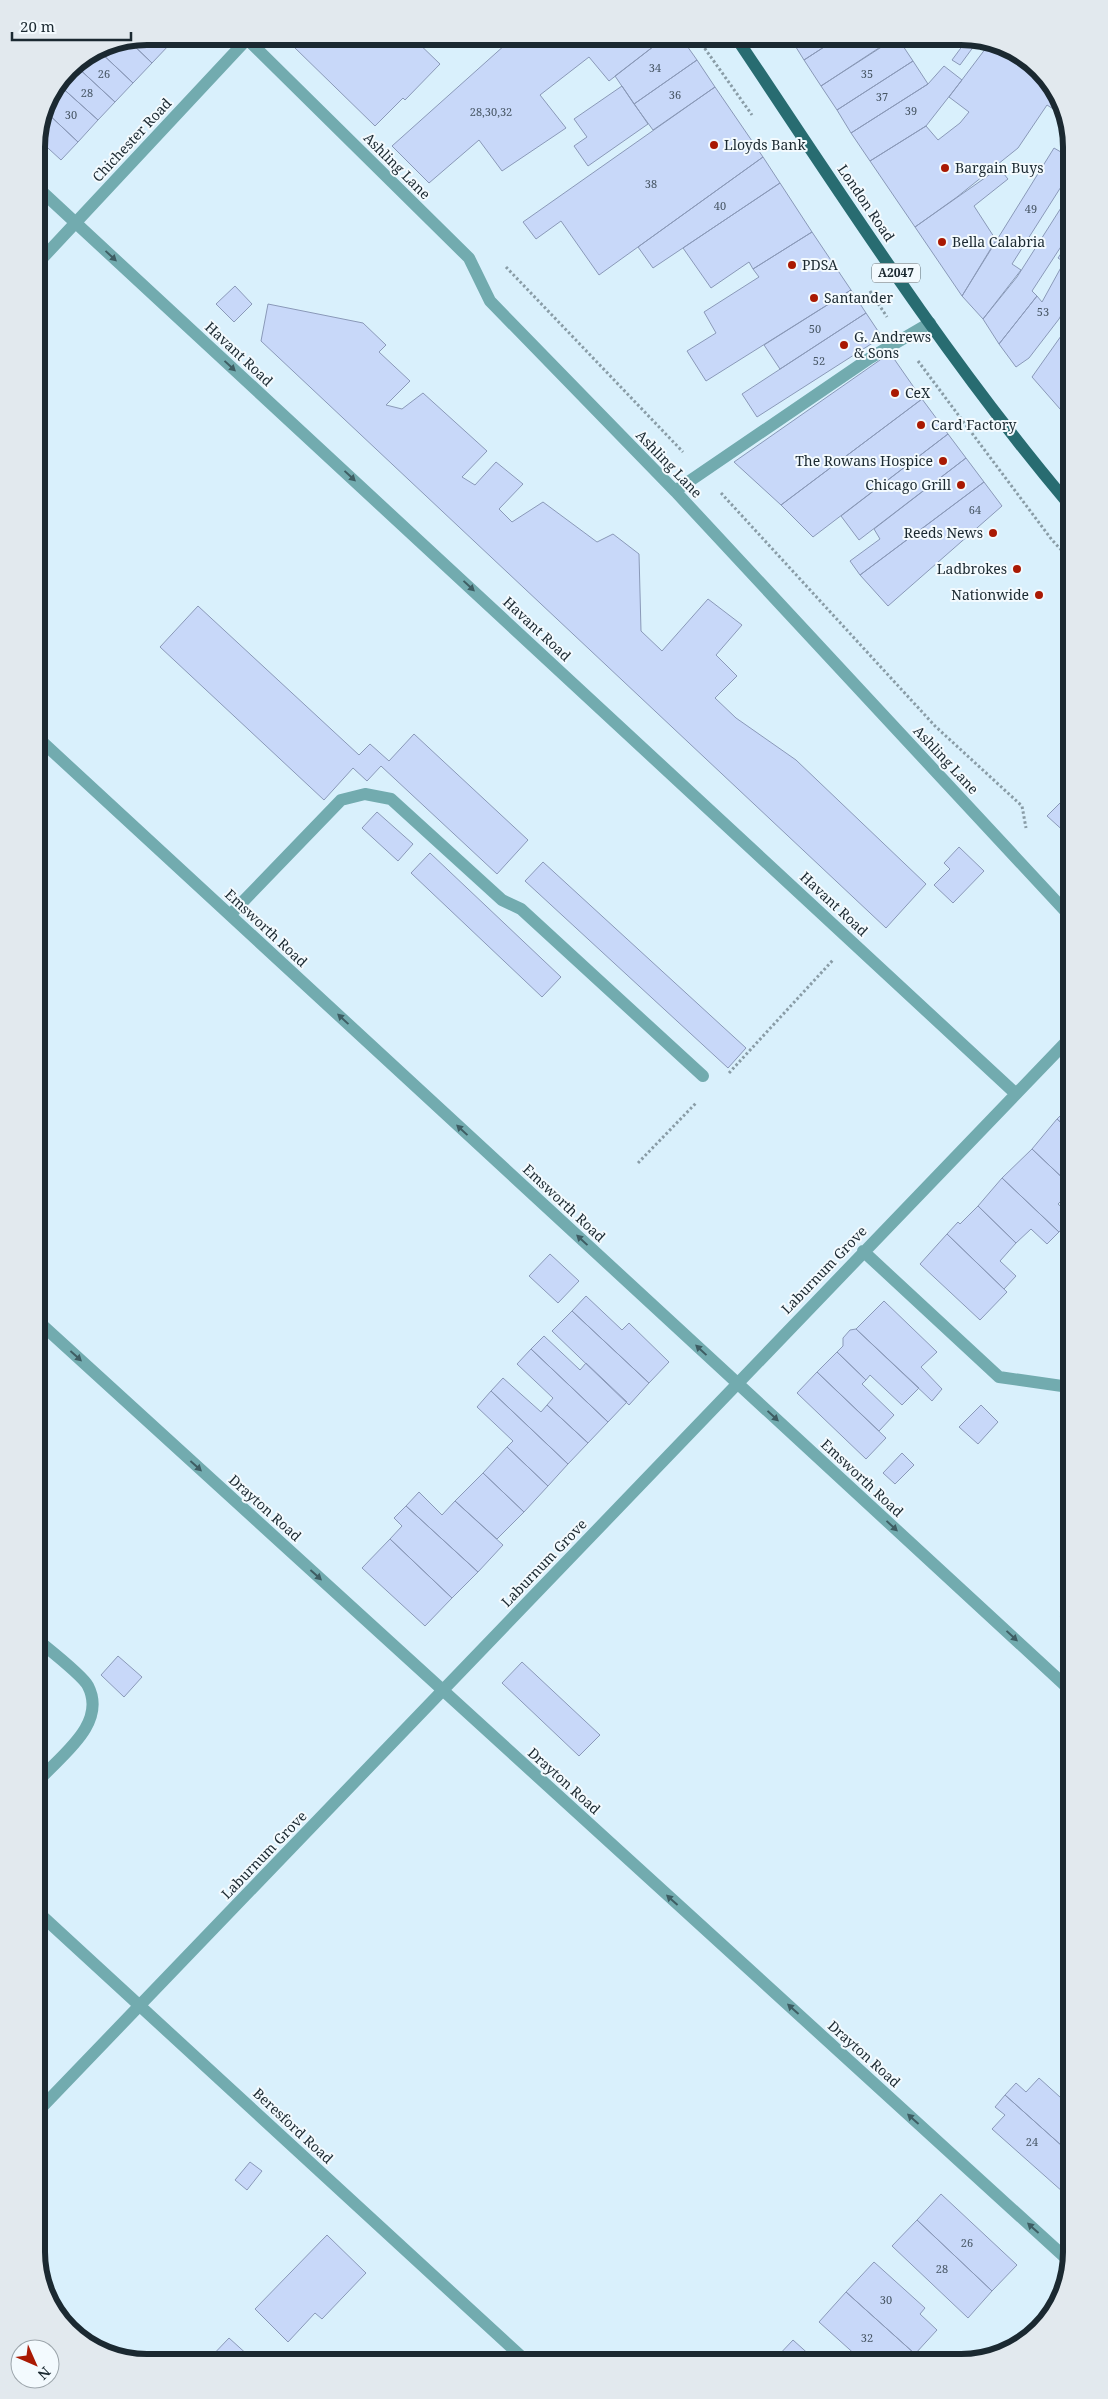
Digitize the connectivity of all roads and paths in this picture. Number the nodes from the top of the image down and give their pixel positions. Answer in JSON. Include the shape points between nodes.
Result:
{"nodes":[{"id":1,"x":242,"y":45,"type":"edge"},
{"id":2,"x":256,"y":45,"type":"edge"},
{"id":3,"x":741,"y":45,"type":"edge"},
{"id":4,"x":45,"y":195,"type":"edge"},
{"id":5,"x":75,"y":223,"type":"junction"},
{"id":6,"x":45,"y":255,"type":"edge"},
{"id":7,"x":503,"y":263,"type":"dead end"},
{"id":8,"x":930,"y":323,"type":"junction"},
{"id":9,"x":702,"y":472,"type":"junction"},
{"id":10,"x":675,"y":491,"type":"junction"},
{"id":11,"x":1063,"y":497,"type":"edge"},
{"id":12,"x":45,"y":744,"type":"edge"},
{"id":13,"x":1022,"y":806,"type":"dead end"},
{"id":14,"x":1063,"y":909,"type":"edge"},
{"id":15,"x":230,"y":915,"type":"junction"},
{"id":16,"x":851,"y":941,"type":"junction"},
{"id":17,"x":1063,"y":1045,"type":"edge"},
{"id":18,"x":703,"y":1076,"type":"dead end"},
{"id":19,"x":725,"y":1076,"type":"dead end"},
{"id":20,"x":1016,"y":1093,"type":"junction"},
{"id":21,"x":699,"y":1100,"type":"dead end"},
{"id":22,"x":638,"y":1163,"type":"dead end"},
{"id":23,"x":863,"y":1251,"type":"junction"},
{"id":24,"x":45,"y":1328,"type":"edge"},
{"id":25,"x":737,"y":1383,"type":"junction"},
{"id":26,"x":1063,"y":1386,"type":"edge"},
{"id":27,"x":45,"y":1646,"type":"edge"},
{"id":28,"x":1063,"y":1684,"type":"edge"},
{"id":29,"x":442,"y":1690,"type":"junction"},
{"id":30,"x":45,"y":1774,"type":"edge"},
{"id":31,"x":45,"y":1918,"type":"edge"},
{"id":32,"x":141,"y":2006,"type":"junction"},
{"id":33,"x":45,"y":2104,"type":"edge"},
{"id":34,"x":1063,"y":2255,"type":"edge"},
{"id":35,"x":518,"y":2354,"type":"edge"}],
"edges":[{"from":1,"to":5,"type":"street","name":"Chichester Road"},
{"from":2,"to":10,"type":"street","name":"Ashling Lane","via":[[469,258],[490,301]]},
{"from":3,"to":8,"type":"main road","name":"London Road","number":"A2047"},
{"from":4,"to":5,"type":"street","name":"Havant Road"},
{"from":5,"to":6,"type":"street","name":"Chichester Road"},
{"from":5,"to":16,"type":"street","name":"Havant Road","one_way":true},
{"from":7,"to":9,"type":"path"},
{"from":8,"to":9,"type":"street","via":[[870,358]]},
{"from":8,"to":11,"type":"main road","name":"London Road","number":"A2047"},
{"from":9,"to":10,"type":"street"},
{"from":9,"to":13,"type":"path","via":[[935,726]]},
{"from":10,"to":14,"type":"street","name":"Ashling Lane"},
{"from":12,"to":15,"type":"street","name":"Emsworth Road"},
{"from":15,"to":18,"type":"street","via":[[341,800],[365,794],[391,799],[502,900],[521,909]]},
{"from":25,"to":15,"type":"street","name":"Emsworth Road","one_way":true},
{"from":16,"to":19,"type":"path"},
{"from":16,"to":20,"type":"street","name":"Havant Road"},
{"from":17,"to":20,"type":"street","name":"Laburnum Grove"},
{"from":20,"to":23,"type":"street","name":"Laburnum Grove"},
{"from":21,"to":22,"type":"path"},
{"from":23,"to":25,"type":"street","name":"Laburnum Grove"},
{"from":23,"to":26,"type":"street","via":[[999,1377]]},
{"from":24,"to":29,"type":"street","name":"Drayton Road","one_way":true},
{"from":25,"to":28,"type":"street","name":"Emsworth Road","one_way":true},
{"from":25,"to":29,"type":"street","name":"Laburnum Grove"},
{"from":27,"to":30,"type":"street","via":[[88,1685],[94,1709],[84,1732]]},
{"from":29,"to":32,"type":"street","name":"Laburnum Grove"},
{"from":34,"to":29,"type":"street","name":"Drayton Road","one_way":true},
{"from":31,"to":32,"type":"street","name":"Beresford Road"},
{"from":32,"to":33,"type":"street","name":"Laburnum Grove"},
{"from":32,"to":35,"type":"street","name":"Beresford Road"}]}
